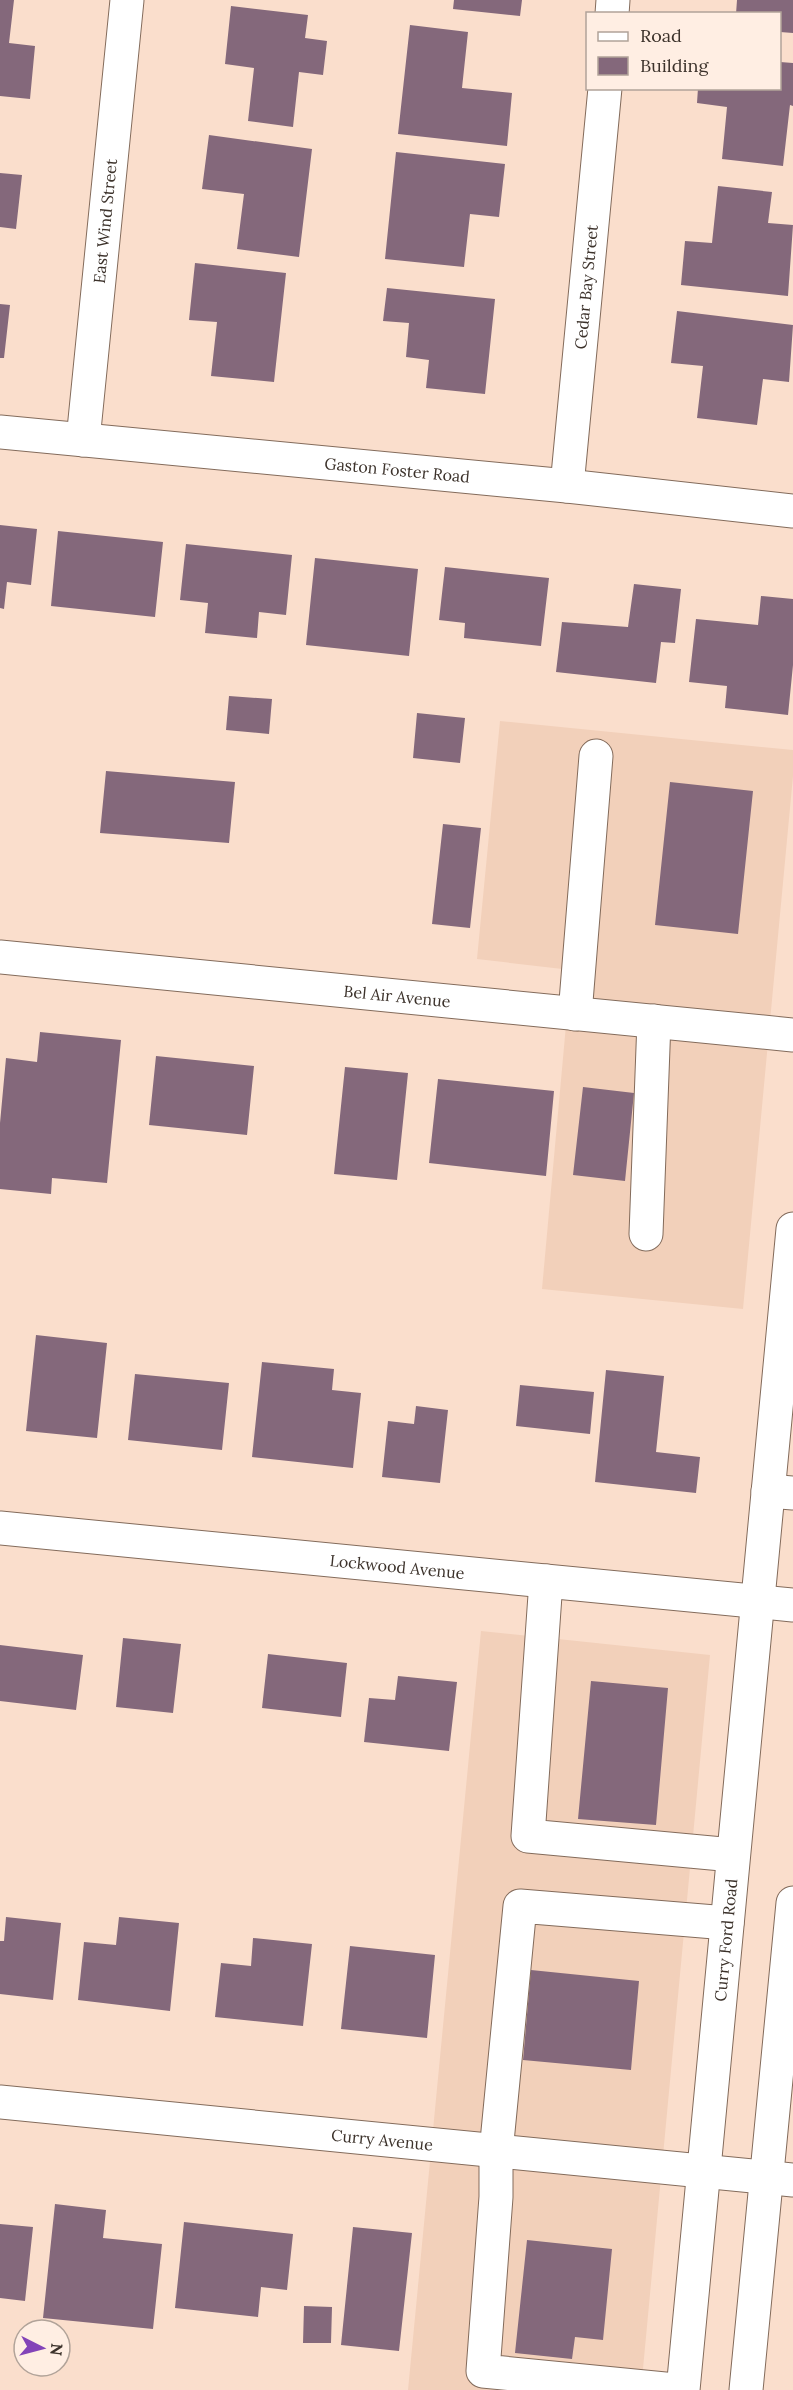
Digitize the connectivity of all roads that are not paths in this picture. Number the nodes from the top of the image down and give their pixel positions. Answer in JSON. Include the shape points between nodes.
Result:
{"nodes":[{"id":1,"x":127,"y":0,"type":"edge"},
{"id":2,"x":605,"y":90,"type":"edge"},
{"id":3,"x":0,"y":432,"type":"edge"},
{"id":4,"x":83,"y":440,"type":"junction"},
{"id":5,"x":567,"y":486,"type":"junction"},
{"id":6,"x":793,"y":511,"type":"edge"},
{"id":7,"x":596,"y":756,"type":"dead end"},
{"id":8,"x":0,"y":957,"type":"edge"},
{"id":9,"x":575,"y":1014,"type":"junction"},
{"id":10,"x":654,"y":1021,"type":"junction"},
{"id":11,"x":793,"y":1035,"type":"edge"},
{"id":12,"x":793,"y":1229,"type":"edge"},
{"id":13,"x":646,"y":1234,"type":"dead end"},
{"id":14,"x":780,"y":1492,"type":"edge"},
{"id":15,"x":0,"y":1528,"type":"edge"},
{"id":16,"x":546,"y":1581,"type":"junction"},
{"id":17,"x":757,"y":1602,"type":"junction"},
{"id":18,"x":793,"y":1605,"type":"edge"},
{"id":19,"x":733,"y":1855,"type":"junction"},
{"id":20,"x":793,"y":1903,"type":"edge"},
{"id":21,"x":727,"y":1923,"type":"junction"},
{"id":22,"x":0,"y":2102,"type":"edge"},
{"id":23,"x":496,"y":2152,"type":"junction"},
{"id":24,"x":704,"y":2172,"type":"junction"},
{"id":25,"x":779,"y":2180,"type":"edge"},
{"id":26,"x":675,"y":2390,"type":"edge"},
{"id":27,"x":683,"y":2390,"type":"edge"},
{"id":28,"x":746,"y":2390,"type":"edge"}],
"edges":[{"from":1,"to":4,"type":"street","name":"East Wind Street"},
{"from":2,"to":5,"type":"street","name":"Cedar Bay Street"},
{"from":3,"to":4,"type":"street","name":"Gaston Foster Road"},
{"from":4,"to":5,"type":"street","name":"Gaston Foster Road"},
{"from":5,"to":6,"type":"street","name":"Gaston Foster Road"},
{"from":7,"to":9,"type":"street"},
{"from":8,"to":9,"type":"street","name":"Bel Air Avenue"},
{"from":9,"to":10,"type":"street","name":"Bel Air Avenue"},
{"from":10,"to":11,"type":"street","name":"Bel Air Avenue"},
{"from":10,"to":13,"type":"street"},
{"from":12,"to":14,"type":"street","name":"Curry Ford Road"},
{"from":14,"to":17,"type":"street","name":"Curry Ford Road"},
{"from":15,"to":16,"type":"street","name":"Lockwood Avenue"},
{"from":16,"to":17,"type":"street","name":"Lockwood Avenue"},
{"from":16,"to":19,"type":"street","via":[[528,1836]]},
{"from":17,"to":18,"type":"street","name":"Lockwood Avenue"},
{"from":17,"to":19,"type":"street","name":"Curry Ford Road"},
{"from":19,"to":21,"type":"street","name":"Curry Ford Road"},
{"from":20,"to":25,"type":"street"},
{"from":21,"to":23,"type":"street","via":[[520,1906]]},
{"from":21,"to":24,"type":"street","name":"Curry Ford Road"},
{"from":22,"to":23,"type":"street","name":"Curry Avenue"},
{"from":23,"to":24,"type":"street","name":"Curry Avenue"},
{"from":23,"to":26,"type":"street","via":[[483,2371]]},
{"from":24,"to":25,"type":"street","name":"Curry Avenue"},
{"from":24,"to":27,"type":"street","name":"Curry Ford Road"},
{"from":25,"to":28,"type":"street"}]}
